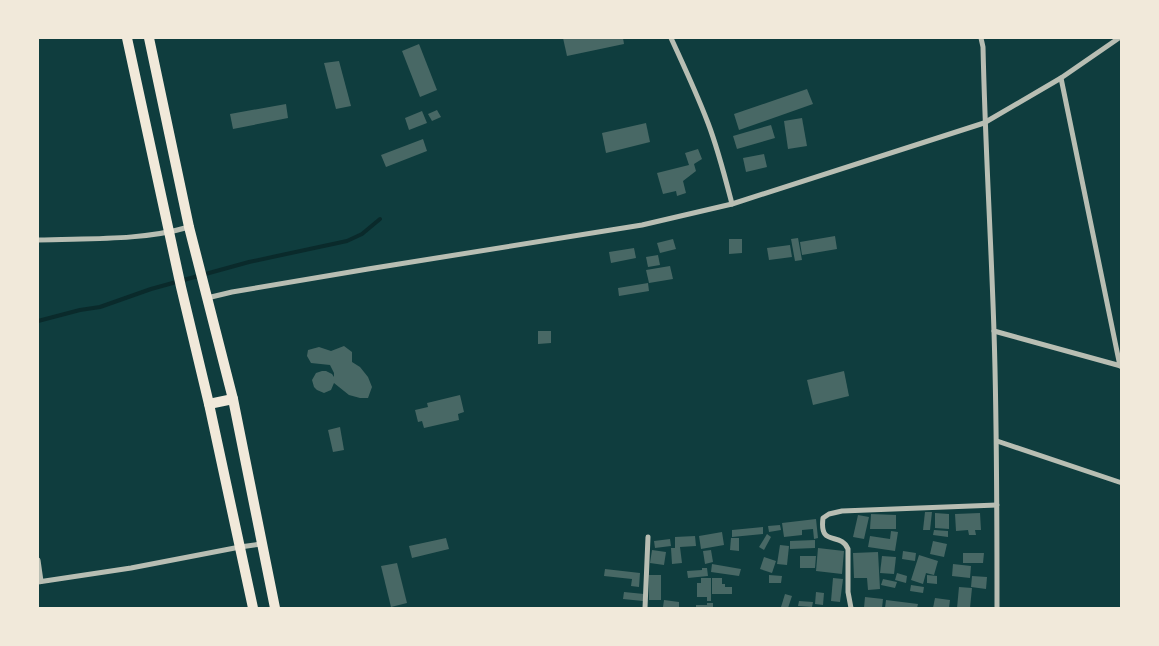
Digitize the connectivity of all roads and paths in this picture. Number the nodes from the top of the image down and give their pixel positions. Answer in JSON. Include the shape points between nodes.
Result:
{"nodes":[{"id":1,"x":127,"y":38,"type":"edge"},
{"id":2,"x":149,"y":38,"type":"edge"},
{"id":3,"x":671,"y":38,"type":"edge"},
{"id":4,"x":981,"y":38,"type":"edge"},
{"id":5,"x":1119,"y":38,"type":"edge"},
{"id":6,"x":1061,"y":78,"type":"junction"},
{"id":7,"x":984,"y":123,"type":"junction"},
{"id":8,"x":732,"y":204,"type":"junction"},
{"id":9,"x":190,"y":227,"type":"junction"},
{"id":10,"x":169,"y":233,"type":"junction"},
{"id":11,"x":38,"y":240,"type":"edge"},
{"id":12,"x":207,"y":298,"type":"junction"},
{"id":13,"x":994,"y":331,"type":"junction"},
{"id":14,"x":1121,"y":366,"type":"edge"},
{"id":15,"x":232,"y":399,"type":"junction"},
{"id":16,"x":209,"y":404,"type":"junction"},
{"id":17,"x":997,"y":441,"type":"junction"},
{"id":18,"x":1122,"y":483,"type":"edge"},
{"id":19,"x":997,"y":505,"type":"junction"},
{"id":20,"x":648,"y":537,"type":"dead end"},
{"id":21,"x":262,"y":544,"type":"junction"},
{"id":22,"x":240,"y":546,"type":"junction"},
{"id":23,"x":38,"y":560,"type":"edge"},
{"id":24,"x":39,"y":582,"type":"edge"},
{"id":25,"x":253,"y":608,"type":"edge"},
{"id":26,"x":275,"y":608,"type":"edge"},
{"id":27,"x":645,"y":608,"type":"edge"},
{"id":28,"x":851,"y":608,"type":"edge"},
{"id":29,"x":997,"y":608,"type":"edge"}],
"edges":[{"from":1,"to":10,"type":"highway"},
{"from":2,"to":9,"type":"highway"},
{"from":3,"to":8,"type":"street","via":[[708,124]]},
{"from":4,"to":7,"type":"street"},
{"from":5,"to":6,"type":"street"},
{"from":6,"to":7,"type":"street"},
{"from":6,"to":14,"type":"street"},
{"from":7,"to":8,"type":"street"},
{"from":7,"to":13,"type":"street"},
{"from":8,"to":12,"type":"street","via":[[642,225]]},
{"from":9,"to":10,"type":"street"},
{"from":9,"to":12,"type":"highway"},
{"from":10,"to":11,"type":"street"},
{"from":10,"to":16,"type":"highway"},
{"from":12,"to":15,"type":"highway"},
{"from":13,"to":14,"type":"street"},
{"from":13,"to":17,"type":"street"},
{"from":15,"to":16,"type":"highway"},
{"from":15,"to":21,"type":"highway"},
{"from":16,"to":22,"type":"highway"},
{"from":17,"to":18,"type":"street"},
{"from":17,"to":19,"type":"street"},
{"from":19,"to":28,"type":"street","via":[[852,511],[823,518],[824,533],[842,541],[848,549]]},
{"from":19,"to":29,"type":"street"},
{"from":20,"to":27,"type":"street"},
{"from":21,"to":22,"type":"street"},
{"from":21,"to":26,"type":"highway"},
{"from":22,"to":24,"type":"street"},
{"from":22,"to":25,"type":"highway"},
{"from":23,"to":24,"type":"street"}]}
